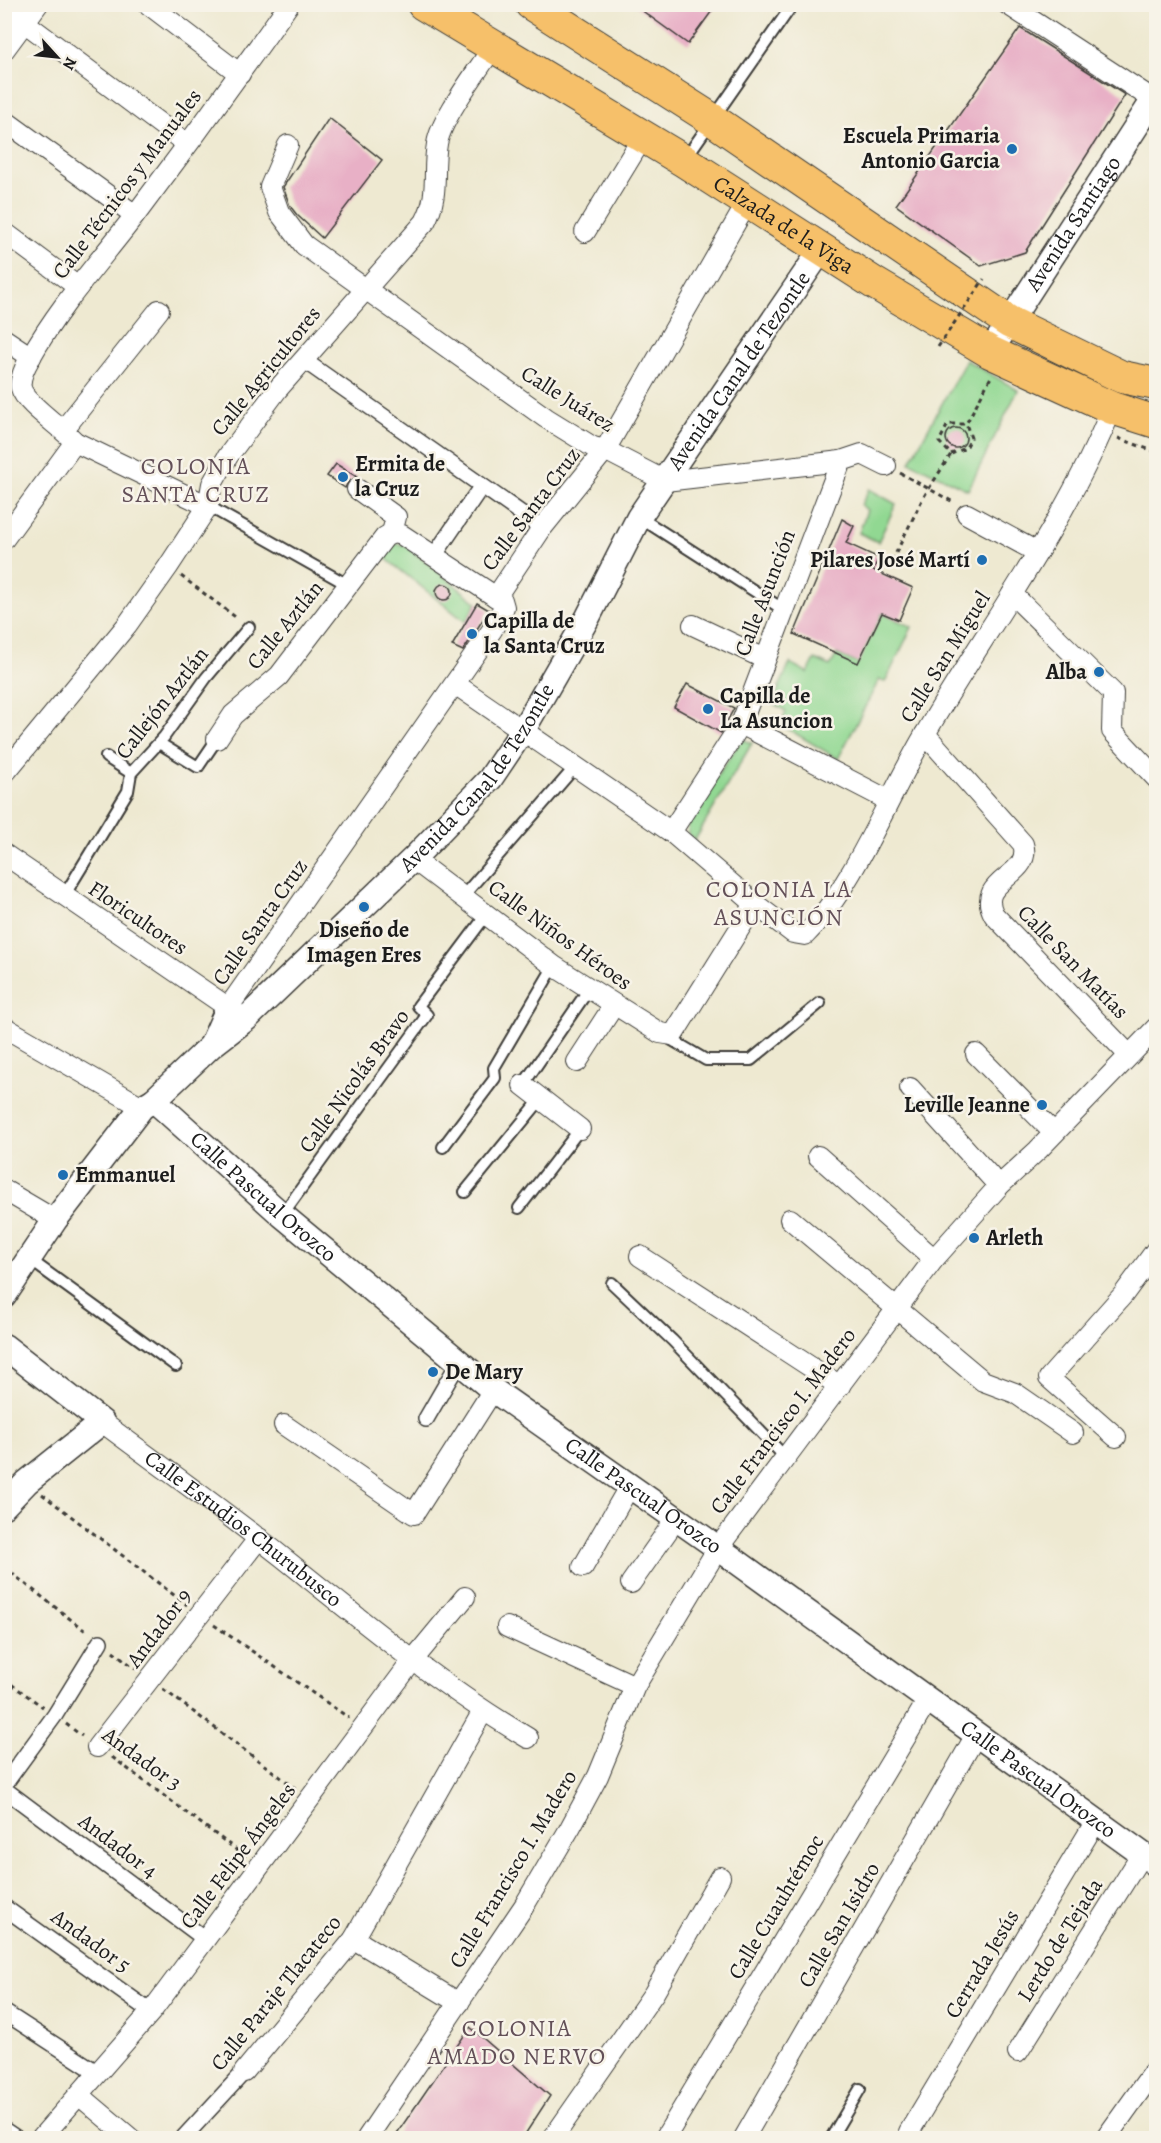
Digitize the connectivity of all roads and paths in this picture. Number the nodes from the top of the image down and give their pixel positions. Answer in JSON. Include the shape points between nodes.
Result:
{"nodes":[{"id":1,"x":38,"y":4,"type":"edge"},
{"id":2,"x":148,"y":4,"type":"edge"},
{"id":3,"x":289,"y":4,"type":"edge"},
{"id":4,"x":531,"y":4,"type":"edge"},
{"id":5,"x":793,"y":4,"type":"edge"},
{"id":6,"x":1007,"y":4,"type":"edge"},
{"id":7,"x":4,"y":7,"type":"edge"},
{"id":8,"x":439,"y":8,"type":"edge"},
{"id":9,"x":26,"y":23,"type":"junction"},
{"id":10,"x":493,"y":47,"type":"junction"},
{"id":11,"x":4,"y":50,"type":"edge"},
{"id":12,"x":240,"y":74,"type":"junction"},
{"id":13,"x":1155,"y":98,"type":"edge"},
{"id":14,"x":4,"y":120,"type":"edge"},
{"id":15,"x":713,"y":120,"type":"junction"},
{"id":16,"x":643,"y":137,"type":"junction"},
{"id":17,"x":187,"y":144,"type":"junction"},
{"id":18,"x":288,"y":145,"type":"dead end"},
{"id":19,"x":684,"y":161,"type":"junction"},
{"id":20,"x":747,"y":203,"type":"junction"},
{"id":21,"x":135,"y":215,"type":"junction"},
{"id":22,"x":4,"y":232,"type":"edge"},
{"id":23,"x":585,"y":232,"type":"dead end"},
{"id":24,"x":822,"y":249,"type":"junction"},
{"id":25,"x":984,"y":279,"type":"dead end"},
{"id":26,"x":78,"y":287,"type":"junction"},
{"id":27,"x":367,"y":288,"type":"junction"},
{"id":28,"x":159,"y":310,"type":"dead end"},
{"id":29,"x":1008,"y":322,"type":"junction"},
{"id":30,"x":4,"y":339,"type":"edge"},
{"id":31,"x":938,"y":347,"type":"dead end"},
{"id":32,"x":996,"y":354,"type":"junction"},
{"id":33,"x":31,"y":357,"type":"junction"},
{"id":34,"x":302,"y":359,"type":"junction"},
{"id":35,"x":1156,"y":384,"type":"edge"},
{"id":36,"x":1107,"y":421,"type":"junction"},
{"id":37,"x":1156,"y":422,"type":"edge"},
{"id":38,"x":966,"y":424,"type":"junction"},
{"id":39,"x":70,"y":436,"type":"junction"},
{"id":40,"x":605,"y":450,"type":"junction"},
{"id":41,"x":1156,"y":452,"type":"edge"},
{"id":42,"x":951,"y":454,"type":"junction"},
{"id":43,"x":841,"y":461,"type":"junction"},
{"id":44,"x":886,"y":466,"type":"joint"},
{"id":45,"x":665,"y":481,"type":"junction"},
{"id":46,"x":481,"y":488,"type":"junction"},
{"id":47,"x":929,"y":488,"type":"junction"},
{"id":48,"x":357,"y":489,"type":"dead end"},
{"id":49,"x":208,"y":506,"type":"junction"},
{"id":50,"x":967,"y":514,"type":"joint"},
{"id":51,"x":639,"y":517,"type":"junction"},
{"id":52,"x":542,"y":528,"type":"junction"},
{"id":53,"x":392,"y":533,"type":"junction"},
{"id":54,"x":4,"y":539,"type":"edge"},
{"id":55,"x":1037,"y":552,"type":"junction"},
{"id":56,"x":434,"y":556,"type":"junction"},
{"id":57,"x":168,"y":567,"type":"junction"},
{"id":58,"x":888,"y":568,"type":"dead end"},
{"id":59,"x":348,"y":585,"type":"junction"},
{"id":60,"x":1012,"y":594,"type":"junction"},
{"id":61,"x":496,"y":597,"type":"junction"},
{"id":62,"x":784,"y":610,"type":"junction"},
{"id":63,"x":693,"y":625,"type":"dead end"},
{"id":64,"x":249,"y":627,"type":"joint"},
{"id":65,"x":765,"y":659,"type":"junction"},
{"id":66,"x":455,"y":684,"type":"junction"},
{"id":67,"x":741,"y":724,"type":"junction"},
{"id":68,"x":522,"y":730,"type":"junction"},
{"id":69,"x":925,"y":734,"type":"junction"},
{"id":70,"x":217,"y":739,"type":"joint"},
{"id":71,"x":159,"y":743,"type":"junction"},
{"id":72,"x":106,"y":757,"type":"dead end"},
{"id":73,"x":575,"y":767,"type":"junction"},
{"id":74,"x":131,"y":772,"type":"junction"},
{"id":75,"x":4,"y":774,"type":"edge"},
{"id":76,"x":1156,"y":778,"type":"edge"},
{"id":77,"x":888,"y":800,"type":"junction"},
{"id":78,"x":671,"y":832,"type":"junction"},
{"id":79,"x":4,"y":854,"type":"edge"},
{"id":80,"x":413,"y":859,"type":"junction"},
{"id":81,"x":464,"y":895,"type":"junction"},
{"id":82,"x":64,"y":896,"type":"junction"},
{"id":83,"x":755,"y":904,"type":"junction"},
{"id":84,"x":487,"y":914,"type":"junction"},
{"id":85,"x":554,"y":966,"type":"junction"},
{"id":86,"x":589,"y":988,"type":"junction"},
{"id":87,"x":820,"y":1003,"type":"dead end"},
{"id":88,"x":614,"y":1005,"type":"junction"},
{"id":89,"x":237,"y":1014,"type":"junction"},
{"id":90,"x":4,"y":1027,"type":"edge"},
{"id":91,"x":1155,"y":1032,"type":"edge"},
{"id":92,"x":660,"y":1033,"type":"junction"},
{"id":93,"x":976,"y":1054,"type":"dead end"},
{"id":94,"x":1129,"y":1056,"type":"junction"},
{"id":95,"x":577,"y":1062,"type":"dead end"},
{"id":96,"x":523,"y":1085,"type":"joint"},
{"id":97,"x":910,"y":1088,"type":"dead end"},
{"id":98,"x":541,"y":1099,"type":"junction"},
{"id":99,"x":148,"y":1104,"type":"junction"},
{"id":100,"x":580,"y":1130,"type":"joint"},
{"id":101,"x":1054,"y":1133,"type":"junction"},
{"id":102,"x":443,"y":1148,"type":"dead end"},
{"id":103,"x":818,"y":1156,"type":"dead end"},
{"id":104,"x":999,"y":1186,"type":"junction"},
{"id":105,"x":4,"y":1190,"type":"edge"},
{"id":106,"x":465,"y":1192,"type":"dead end"},
{"id":107,"x":519,"y":1208,"type":"dead end"},
{"id":108,"x":282,"y":1215,"type":"junction"},
{"id":109,"x":790,"y":1219,"type":"dead end"},
{"id":110,"x":55,"y":1220,"type":"junction"},
{"id":111,"x":1156,"y":1250,"type":"edge"},
{"id":112,"x":640,"y":1256,"type":"dead end"},
{"id":113,"x":29,"y":1258,"type":"junction"},
{"id":114,"x":934,"y":1259,"type":"junction"},
{"id":115,"x":612,"y":1283,"type":"dead end"},
{"id":116,"x":4,"y":1296,"type":"edge"},
{"id":117,"x":898,"y":1309,"type":"junction"},
{"id":118,"x":4,"y":1346,"type":"edge"},
{"id":119,"x":459,"y":1362,"type":"junction"},
{"id":120,"x":176,"y":1366,"type":"dead end"},
{"id":121,"x":840,"y":1386,"type":"junction"},
{"id":122,"x":493,"y":1390,"type":"junction"},
{"id":123,"x":426,"y":1419,"type":"dead end"},
{"id":124,"x":102,"y":1422,"type":"junction"},
{"id":125,"x":284,"y":1425,"type":"dead end"},
{"id":126,"x":1073,"y":1433,"type":"dead end"},
{"id":127,"x":1116,"y":1437,"type":"dead end"},
{"id":128,"x":786,"y":1458,"type":"junction"},
{"id":129,"x":629,"y":1487,"type":"junction"},
{"id":130,"x":4,"y":1506,"type":"edge"},
{"id":131,"x":676,"y":1518,"type":"junction"},
{"id":132,"x":259,"y":1539,"type":"junction"},
{"id":133,"x":718,"y":1548,"type":"junction"},
{"id":134,"x":583,"y":1567,"type":"dead end"},
{"id":135,"x":631,"y":1583,"type":"dead end"},
{"id":136,"x":465,"y":1597,"type":"dead end"},
{"id":137,"x":507,"y":1627,"type":"dead end"},
{"id":138,"x":100,"y":1642,"type":"dead end"},
{"id":139,"x":413,"y":1660,"type":"junction"},
{"id":140,"x":4,"y":1679,"type":"edge"},
{"id":141,"x":635,"y":1686,"type":"junction"},
{"id":142,"x":928,"y":1700,"type":"junction"},
{"id":143,"x":483,"y":1711,"type":"junction"},
{"id":144,"x":55,"y":1715,"type":"junction"},
{"id":145,"x":976,"y":1735,"type":"junction"},
{"id":146,"x":528,"y":1738,"type":"dead end"},
{"id":147,"x":97,"y":1747,"type":"junction"},
{"id":148,"x":4,"y":1787,"type":"edge"},
{"id":149,"x":1096,"y":1821,"type":"junction"},
{"id":150,"x":1149,"y":1859,"type":"edge"},
{"id":151,"x":260,"y":1867,"type":"junction"},
{"id":152,"x":720,"y":1876,"type":"dead end"},
{"id":153,"x":4,"y":1907,"type":"edge"},
{"id":154,"x":205,"y":1938,"type":"junction"},
{"id":155,"x":354,"y":1939,"type":"junction"},
{"id":156,"x":459,"y":2003,"type":"junction"},
{"id":157,"x":4,"y":2012,"type":"edge"},
{"id":158,"x":151,"y":2012,"type":"junction"},
{"id":159,"x":1018,"y":2052,"type":"dead end"},
{"id":160,"x":1156,"y":2068,"type":"edge"},
{"id":161,"x":244,"y":2072,"type":"joint"},
{"id":162,"x":98,"y":2073,"type":"junction"},
{"id":163,"x":860,"y":2089,"type":"dead end"},
{"id":164,"x":78,"y":2095,"type":"junction"},
{"id":165,"x":4,"y":2130,"type":"edge"},
{"id":166,"x":909,"y":2132,"type":"dead end"},
{"id":167,"x":16,"y":2139,"type":"edge"},
{"id":168,"x":41,"y":2139,"type":"edge"},
{"id":169,"x":130,"y":2139,"type":"edge"},
{"id":170,"x":183,"y":2139,"type":"edge"},
{"id":171,"x":368,"y":2139,"type":"edge"},
{"id":172,"x":553,"y":2139,"type":"edge"},
{"id":173,"x":665,"y":2139,"type":"edge"},
{"id":174,"x":744,"y":2139,"type":"edge"},
{"id":175,"x":831,"y":2139,"type":"edge"},
{"id":176,"x":1106,"y":2139,"type":"edge"}],
"edges":[{"from":1,"to":9,"type":"street"},
{"from":2,"to":12,"type":"street"},
{"from":3,"to":12,"type":"street","name":"Calle Técnicos y Manuales"},
{"from":4,"to":15,"type":"main road","name":"Calzada de la Viga"},
{"from":5,"to":15,"type":"lane"},
{"from":6,"to":13,"type":"street"},
{"from":7,"to":9,"type":"street"},
{"from":8,"to":10,"type":"main road","name":"Calzada de la Viga"},
{"from":9,"to":11,"type":"street"},
{"from":9,"to":17,"type":"street"},
{"from":10,"to":16,"type":"main road","name":"Calzada de la Viga"},
{"from":10,"to":27,"type":"street","name":"Calle Agricultores","via":[[448,118],[437,143],[432,209]]},
{"from":12,"to":17,"type":"street","name":"Calle Técnicos y Manuales"},
{"from":13,"to":29,"type":"street","name":"Avenida Santiago"},
{"from":14,"to":21,"type":"street"},
{"from":15,"to":19,"type":"lane"},
{"from":15,"to":29,"type":"main road","name":"Calzada de la Viga"},
{"from":16,"to":19,"type":"main road","name":"Calzada de la Viga"},
{"from":16,"to":23,"type":"street"},
{"from":17,"to":21,"type":"street","name":"Calle Técnicos y Manuales"},
{"from":18,"to":27,"type":"street","name":"Calle Juárez","via":[[270,188],[279,212],[304,245]]},
{"from":19,"to":20,"type":"main road","name":"Calzada de la Viga"},
{"from":20,"to":24,"type":"main road","name":"Calzada de la Viga"},
{"from":20,"to":40,"type":"street","name":"Calle Santa Cruz"},
{"from":21,"to":26,"type":"street","name":"Calle Técnicos y Manuales"},
{"from":22,"to":26,"type":"street"},
{"from":24,"to":32,"type":"main road","name":"Calzada de la Viga"},
{"from":24,"to":45,"type":"street","name":"Avenida Canal de Tezontle"},
{"from":25,"to":31,"type":"path","bridge":true},
{"from":26,"to":33,"type":"street","name":"Calle Técnicos y Manuales"},
{"from":27,"to":34,"type":"street","name":"Calle Agricultores"},
{"from":27,"to":40,"type":"street","name":"Calle Juárez","via":[[546,418],[593,447]]},
{"from":28,"to":39,"type":"street"},
{"from":29,"to":32,"type":"street","name":"Avenida Santiago"},
{"from":29,"to":35,"type":"main road","name":"Calzada de la Viga","via":[[1122,377]]},
{"from":30,"to":33,"type":"street"},
{"from":32,"to":36,"type":"main road","name":"Calzada de la Viga"},
{"from":32,"to":38,"type":"path"},
{"from":33,"to":39,"type":"street","name":"Calle Técnicos y Manuales","via":[[21,387],[27,398]]},
{"from":34,"to":46,"type":"street"},
{"from":34,"to":49,"type":"street","name":"Calle Agricultores","via":[[228,456],[212,484]]},
{"from":36,"to":37,"type":"main road","name":"Calzada de la Viga"},
{"from":36,"to":41,"type":"path"},
{"from":36,"to":55,"type":"street","name":"Calle San Miguel"},
{"from":38,"to":42,"type":"path","via":[[971,438],[966,448]]},
{"from":38,"to":42,"type":"path","via":[[948,424],[939,442]]},
{"from":39,"to":49,"type":"street"},
{"from":39,"to":54,"type":"street"},
{"from":40,"to":45,"type":"street","name":"Calle Juárez"},
{"from":40,"to":52,"type":"street","name":"Calle Santa Cruz"},
{"from":42,"to":47,"type":"path"},
{"from":43,"to":44,"type":"street","via":[[862,454]]},
{"from":43,"to":45,"type":"street"},
{"from":43,"to":62,"type":"street","name":"Calle Asunción"},
{"from":44,"to":47,"type":"path"},
{"from":45,"to":51,"type":"street","name":"Avenida Canal de Tezontle"},
{"from":46,"to":52,"type":"street"},
{"from":46,"to":56,"type":"street"},
{"from":47,"to":50,"type":"path"},
{"from":47,"to":58,"type":"path"},
{"from":48,"to":53,"type":"street","via":[[396,517]]},
{"from":49,"to":57,"type":"street","name":"Calle Agricultores"},
{"from":49,"to":59,"type":"lane"},
{"from":50,"to":55,"type":"street"},
{"from":51,"to":62,"type":"lane"},
{"from":51,"to":68,"type":"street","name":"Avenida Canal de Tezontle","via":[[588,617]]},
{"from":52,"to":61,"type":"street","name":"Calle Santa Cruz"},
{"from":53,"to":56,"type":"street","via":[[402,535]]},
{"from":53,"to":59,"type":"street","name":"Calle Aztlán"},
{"from":55,"to":60,"type":"street","name":"Calle San Miguel"},
{"from":56,"to":61,"type":"street"},
{"from":57,"to":64,"type":"path"},
{"from":57,"to":75,"type":"street","name":"Calle Agricultores","via":[[127,625]]},
{"from":59,"to":70,"type":"street","name":"Calle Aztlán","via":[[279,676],[232,715]]},
{"from":60,"to":69,"type":"street","name":"Calle San Miguel"},
{"from":60,"to":76,"type":"street","via":[[1113,693],[1112,731]]},
{"from":61,"to":66,"type":"street","name":"Calle Santa Cruz","via":[[504,607]]},
{"from":62,"to":65,"type":"street","name":"Calle Asunción"},
{"from":63,"to":65,"type":"street"},
{"from":64,"to":71,"type":"lane","name":"Callejón Aztlán"},
{"from":65,"to":67,"type":"street","name":"Calle Asunción"},
{"from":66,"to":68,"type":"street"},
{"from":66,"to":89,"type":"street","name":"Calle Santa Cruz"},
{"from":67,"to":77,"type":"street"},
{"from":67,"to":78,"type":"street","name":"Calle Asunción"},
{"from":68,"to":73,"type":"street"},
{"from":68,"to":80,"type":"street","name":"Avenida Canal de Tezontle","via":[[490,779]]},
{"from":69,"to":77,"type":"street","name":"Calle San Miguel"},
{"from":69,"to":94,"type":"street","name":"Calle San Matías","via":[[1023,844],[1026,852],[1022,862],[989,897],[994,915]]},
{"from":70,"to":71,"type":"lane","name":"Calle Aztlán","via":[[198,767]]},
{"from":71,"to":74,"type":"lane","name":"Callejón Aztlán"},
{"from":72,"to":74,"type":"lane"},
{"from":73,"to":78,"type":"street"},
{"from":73,"to":81,"type":"lane"},
{"from":74,"to":82,"type":"lane","name":"Callejón Aztlán","via":[[128,791]]},
{"from":77,"to":83,"type":"street","name":"Calle San Miguel","via":[[855,867],[805,935],[794,933]]},
{"from":78,"to":83,"type":"street"},
{"from":79,"to":82,"type":"street","name":"Floricultores"},
{"from":80,"to":81,"type":"street","name":"Calle Niños Héroes"},
{"from":80,"to":89,"type":"street","name":"Avenida Canal de Tezontle"},
{"from":81,"to":84,"type":"street","name":"Calle Niños Héroes"},
{"from":82,"to":89,"type":"street","name":"Floricultores"},
{"from":83,"to":92,"type":"street","via":[[682,1025],[673,1035]]},
{"from":84,"to":85,"type":"street","name":"Calle Niños Héroes"},
{"from":84,"to":108,"type":"lane","name":"Calle Nicolás Bravo","via":[[418,1006],[427,1015]]},
{"from":85,"to":86,"type":"street","name":"Calle Niños Héroes"},
{"from":85,"to":102,"type":"lane","via":[[494,1068],[495,1078]]},
{"from":86,"to":88,"type":"street","name":"Calle Niños Héroes"},
{"from":86,"to":96,"type":"lane"},
{"from":87,"to":92,"type":"lane","via":[[751,1060],[706,1060]]},
{"from":88,"to":92,"type":"street","name":"Calle Niños Héroes"},
{"from":88,"to":95,"type":"street"},
{"from":89,"to":99,"type":"street","name":"Avenida Canal de Tezontle","via":[[211,1046]]},
{"from":90,"to":99,"type":"street"},
{"from":91,"to":94,"type":"street","name":"Calle Francisco I. Madero"},
{"from":93,"to":101,"type":"street"},
{"from":94,"to":101,"type":"street","name":"Calle Francisco I. Madero"},
{"from":96,"to":98,"type":"street"},
{"from":97,"to":104,"type":"street"},
{"from":98,"to":100,"type":"street"},
{"from":98,"to":106,"type":"lane"},
{"from":99,"to":108,"type":"street","name":"Calle Pascual Orozco"},
{"from":99,"to":110,"type":"street","name":"Avenida Canal de Tezontle"},
{"from":100,"to":107,"type":"lane"},
{"from":101,"to":104,"type":"street","name":"Calle Francisco I. Madero"},
{"from":103,"to":114,"type":"street"},
{"from":104,"to":114,"type":"street","name":"Calle Francisco I. Madero"},
{"from":105,"to":110,"type":"street"},
{"from":108,"to":119,"type":"street","name":"Calle Pascual Orozco"},
{"from":109,"to":117,"type":"street"},
{"from":110,"to":113,"type":"street","name":"Avenida Canal de Tezontle"},
{"from":111,"to":127,"type":"street","via":[[1123,1295],[1049,1378]]},
{"from":112,"to":121,"type":"street"},
{"from":113,"to":116,"type":"street","name":"Avenida Canal de Tezontle"},
{"from":113,"to":120,"type":"lane"},
{"from":114,"to":117,"type":"street","name":"Calle Francisco I. Madero"},
{"from":115,"to":128,"type":"lane"},
{"from":117,"to":121,"type":"street","name":"Calle Francisco I. Madero"},
{"from":117,"to":126,"type":"street","via":[[983,1381],[1015,1393]]},
{"from":118,"to":124,"type":"street","name":"Calle Estudios Churubusco"},
{"from":119,"to":122,"type":"street","name":"Calle Pascual Orozco"},
{"from":119,"to":123,"type":"street"},
{"from":121,"to":128,"type":"street","name":"Calle Francisco I. Madero"},
{"from":122,"to":125,"type":"street","via":[[414,1514]]},
{"from":122,"to":129,"type":"street","name":"Calle Pascual Orozco"},
{"from":124,"to":130,"type":"street","via":[[27,1482]]},
{"from":124,"to":132,"type":"street","name":"Calle Estudios Churubusco"},
{"from":128,"to":133,"type":"street","name":"Calle Francisco I. Madero"},
{"from":129,"to":131,"type":"street","name":"Calle Pascual Orozco"},
{"from":129,"to":134,"type":"street"},
{"from":131,"to":133,"type":"street","name":"Calle Pascual Orozco"},
{"from":131,"to":135,"type":"street"},
{"from":132,"to":139,"type":"street","name":"Calle Estudios Churubusco"},
{"from":132,"to":147,"type":"street","name":"Andador 9"},
{"from":133,"to":141,"type":"street","name":"Calle Francisco I. Madero"},
{"from":133,"to":142,"type":"street","name":"Calle Pascual Orozco"},
{"from":136,"to":139,"type":"street","name":"Calle Felipe Ángeles"},
{"from":137,"to":141,"type":"street"},
{"from":138,"to":144,"type":"street","name":"Andador 9"},
{"from":139,"to":143,"type":"street","name":"Calle Estudios Churubusco"},
{"from":139,"to":151,"type":"street","name":"Calle Felipe Ángeles"},
{"from":140,"to":144,"type":"path","name":"Andador 3"},
{"from":141,"to":156,"type":"street","name":"Calle Francisco I. Madero","via":[[598,1776],[570,1828]]},
{"from":142,"to":145,"type":"street","name":"Calle Pascual Orozco"},
{"from":142,"to":173,"type":"street","name":"Calle Cuauhtémoc"},
{"from":143,"to":146,"type":"street","name":"Calle Estudios Churubusco"},
{"from":143,"to":155,"type":"street","name":"Calle Paraje Tlacateco"},
{"from":144,"to":147,"type":"path","name":"Andador 3"},
{"from":144,"to":148,"type":"street","name":"Andador 9"},
{"from":145,"to":149,"type":"street","name":"Calle Pascual Orozco"},
{"from":145,"to":174,"type":"street","name":"Calle San Isidro"},
{"from":147,"to":151,"type":"path","name":"Andador 3"},
{"from":148,"to":154,"type":"street","name":"Andador 4"},
{"from":149,"to":150,"type":"street","name":"Calle Pascual Orozco"},
{"from":149,"to":166,"type":"street","name":"Cerrada Jesús"},
{"from":150,"to":159,"type":"street","name":"Lerdo de Tejada"},
{"from":151,"to":154,"type":"street","name":"Calle Felipe Ángeles"},
{"from":152,"to":172,"type":"street","via":[[654,1993]]},
{"from":153,"to":158,"type":"street","name":"Andador 5"},
{"from":154,"to":158,"type":"street","name":"Calle Felipe Ángeles"},
{"from":155,"to":156,"type":"street"},
{"from":155,"to":161,"type":"street","name":"Calle Paraje Tlacateco"},
{"from":156,"to":171,"type":"street","name":"Calle Francisco I. Madero"},
{"from":157,"to":162,"type":"street"},
{"from":158,"to":162,"type":"street","name":"Calle Felipe Ángeles"},
{"from":160,"to":176,"type":"street"},
{"from":161,"to":170,"type":"street","name":"Calle Paraje Tlacateco"},
{"from":162,"to":164,"type":"street","name":"Calle Felipe Ángeles"},
{"from":163,"to":175,"type":"lane"},
{"from":164,"to":168,"type":"street","name":"Calle Felipe Ángeles"},
{"from":164,"to":169,"type":"street"},
{"from":165,"to":167,"type":"street"}]}
